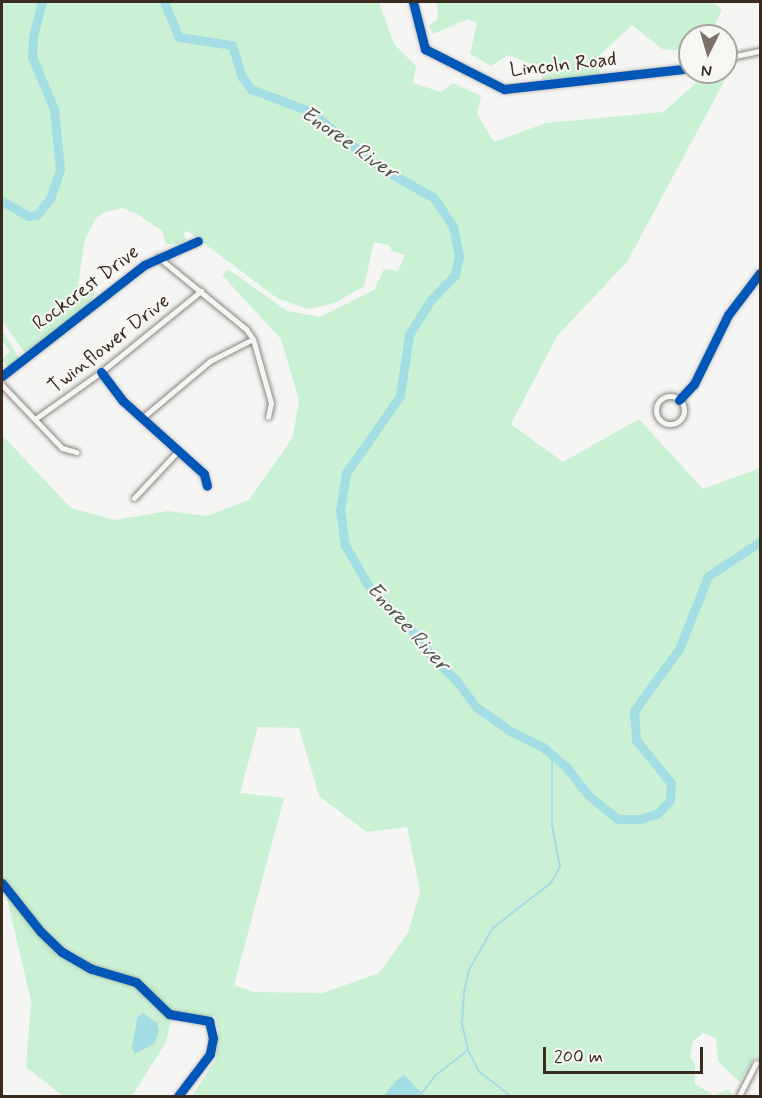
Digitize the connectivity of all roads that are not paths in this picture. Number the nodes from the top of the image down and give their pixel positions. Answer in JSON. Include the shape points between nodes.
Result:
{"nodes":[{"id":1,"x":413,"y":2,"type":"edge"},
{"id":2,"x":760,"y":51,"type":"edge"},
{"id":3,"x":738,"y":56,"type":"edge"},
{"id":4,"x":678,"y":69,"type":"edge"},
{"id":5,"x":198,"y":241,"type":"dead end"},
{"id":6,"x":158,"y":257,"type":"junction"},
{"id":7,"x":760,"y":273,"type":"edge"},
{"id":8,"x":201,"y":291,"type":"junction"},
{"id":9,"x":253,"y":339,"type":"junction"},
{"id":10,"x":101,"y":372,"type":"junction"},
{"id":11,"x":2,"y":376,"type":"edge"},
{"id":12,"x":2,"y":385,"type":"edge"},
{"id":13,"x":679,"y":400,"type":"junction"},
{"id":14,"x":268,"y":417,"type":"dead end"},
{"id":15,"x":142,"y":418,"type":"junction"},
{"id":16,"x":34,"y":419,"type":"junction"},
{"id":17,"x":178,"y":451,"type":"junction"},
{"id":18,"x":76,"y":452,"type":"dead end"},
{"id":19,"x":207,"y":486,"type":"dead end"},
{"id":20,"x":134,"y":498,"type":"dead end"},
{"id":21,"x":2,"y":883,"type":"edge"},
{"id":22,"x":756,"y":1063,"type":"dead end"},
{"id":23,"x":178,"y":1096,"type":"edge"},
{"id":24,"x":739,"y":1096,"type":"edge"}],
"edges":[{"from":1,"to":4,"type":"street","name":"Lincoln Road","via":[[425,49],[499,88]]},
{"from":2,"to":3,"type":"street"},
{"from":5,"to":6,"type":"street","name":"Rockcrest Drive"},
{"from":6,"to":8,"type":"street"},
{"from":6,"to":11,"type":"street","name":"Rockcrest Drive"},
{"from":7,"to":13,"type":"street","via":[[728,315],[694,384]]},
{"from":8,"to":9,"type":"street"},
{"from":8,"to":10,"type":"street","name":"Twinflower Drive"},
{"from":9,"to":14,"type":"street","via":[[271,403]]},
{"from":9,"to":15,"type":"street","via":[[210,361]]},
{"from":10,"to":15,"type":"street"},
{"from":10,"to":16,"type":"street","name":"Twinflower Drive"},
{"from":12,"to":16,"type":"street"},
{"from":13,"to":13,"type":"street","via":[[667,397],[660,401],[656,412],[661,420],[672,424],[680,419],[683,408]]},
{"from":15,"to":17,"type":"street"},
{"from":16,"to":18,"type":"street","via":[[62,448]]},
{"from":17,"to":19,"type":"street","via":[[204,474]]},
{"from":17,"to":20,"type":"street"},
{"from":21,"to":23,"type":"street","via":[[41,933],[69,956],[92,969],[136,982],[164,1011],[209,1021],[213,1038],[210,1054]]},
{"from":22,"to":24,"type":"street"}]}
